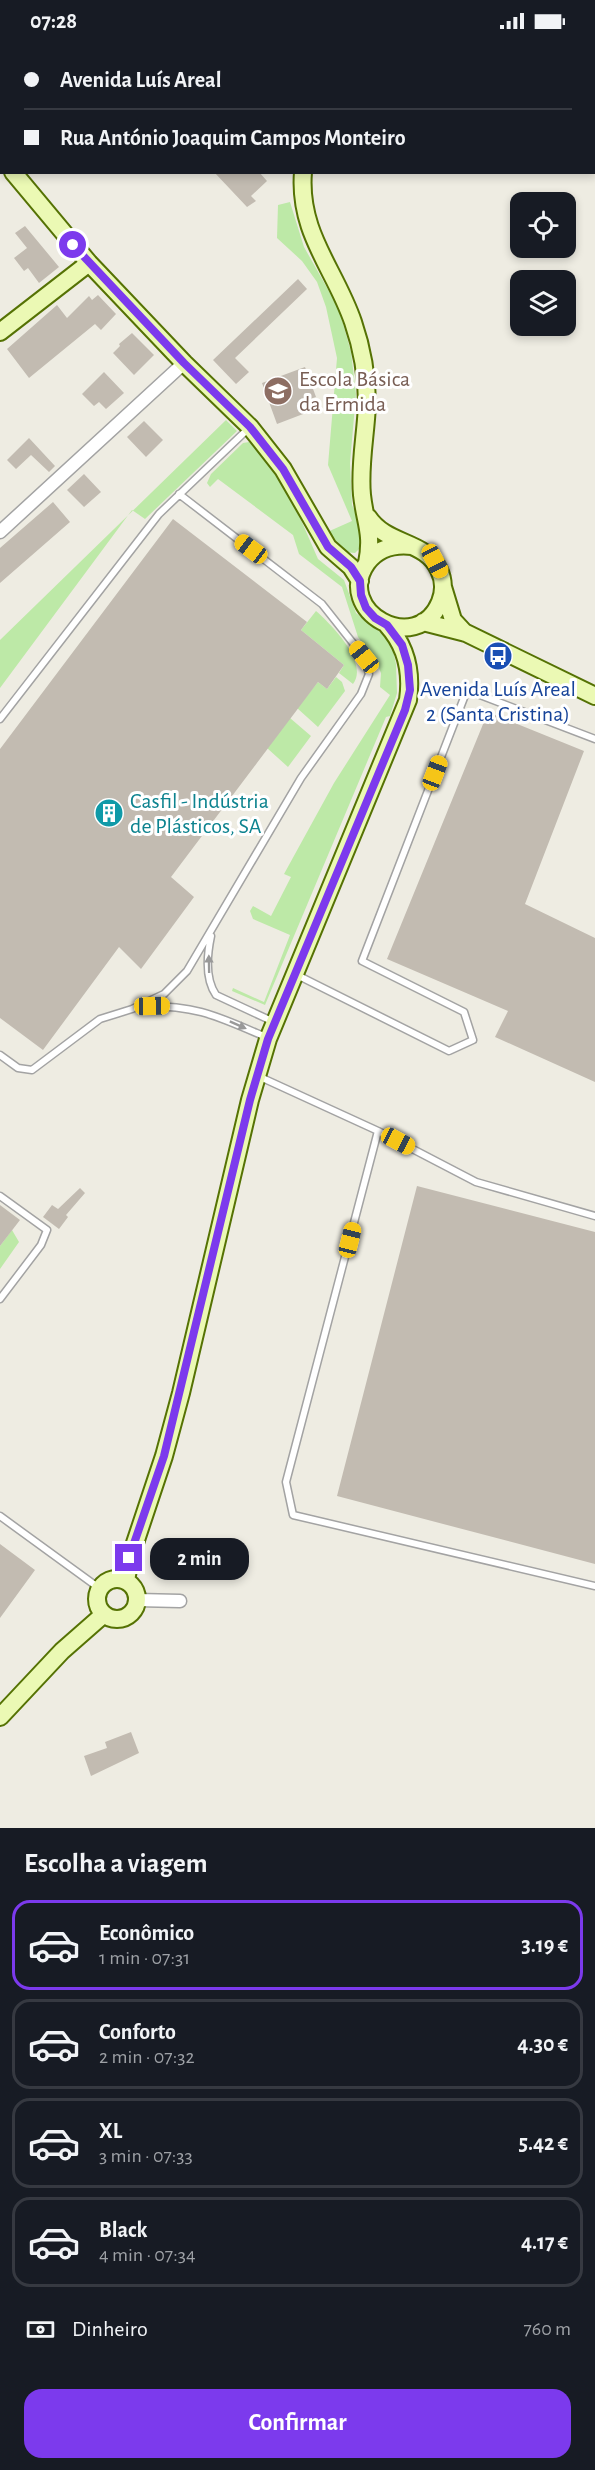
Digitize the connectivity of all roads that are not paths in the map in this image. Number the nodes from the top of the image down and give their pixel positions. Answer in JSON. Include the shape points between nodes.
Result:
{"nodes":[{"id":1,"x":15,"y":174,"type":"edge"},
{"id":2,"x":303,"y":174,"type":"edge"},
{"id":3,"x":89,"y":263,"type":"junction"},
{"id":4,"x":0,"y":332,"type":"edge"},
{"id":5,"x":184,"y":363,"type":"junction"},
{"id":6,"x":250,"y":427,"type":"junction"},
{"id":7,"x":179,"y":494,"type":"junction"},
{"id":8,"x":366,"y":514,"type":"junction"},
{"id":9,"x":0,"y":532,"type":"edge"},
{"id":10,"x":412,"y":546,"type":"junction"},
{"id":11,"x":367,"y":563,"type":"junction"},
{"id":12,"x":360,"y":581,"type":"junction"},
{"id":13,"x":443,"y":586,"type":"junction"},
{"id":14,"x":421,"y":623,"type":"junction"},
{"id":15,"x":387,"y":625,"type":"junction"},
{"id":16,"x":466,"y":633,"type":"junction"},
{"id":17,"x":408,"y":665,"type":"junction"},
{"id":18,"x":595,"y":696,"type":"edge"},
{"id":19,"x":0,"y":719,"type":"edge"},
{"id":20,"x":595,"y":740,"type":"edge"},
{"id":21,"x":212,"y":932,"type":"junction"},
{"id":22,"x":294,"y":973,"type":"junction"},
{"id":23,"x":137,"y":1006,"type":"junction"},
{"id":24,"x":274,"y":1022,"type":"junction"},
{"id":25,"x":268,"y":1039,"type":"junction"},
{"id":26,"x":0,"y":1055,"type":"edge"},
{"id":27,"x":257,"y":1076,"type":"junction"},
{"id":28,"x":378,"y":1131,"type":"junction"},
{"id":29,"x":0,"y":1196,"type":"edge"},
{"id":30,"x":595,"y":1216,"type":"edge"},
{"id":31,"x":0,"y":1299,"type":"edge"},
{"id":32,"x":0,"y":1516,"type":"edge"},
{"id":33,"x":126,"y":1581,"type":"junction"},
{"id":34,"x":595,"y":1586,"type":"edge"},
{"id":35,"x":99,"y":1588,"type":"junction"},
{"id":36,"x":137,"y":1600,"type":"junction"},
{"id":37,"x":180,"y":1601,"type":"dead end"},
{"id":38,"x":103,"y":1615,"type":"junction"},
{"id":39,"x":0,"y":1717,"type":"edge"}],
"edges":[{"from":1,"to":3,"type":"street"},
{"from":2,"to":8,"type":"street","via":[[304,211],[311,235],[340,291],[363,359],[367,404],[362,495]]},
{"from":3,"to":4,"type":"street"},
{"from":3,"to":5,"type":"street"},
{"from":5,"to":6,"type":"street"},
{"from":5,"to":9,"type":"street"},
{"from":6,"to":7,"type":"lane"},
{"from":6,"to":12,"type":"street","via":[[283,469],[328,547],[351,567]]},
{"from":7,"to":19,"type":"lane","via":[[159,514]]},
{"from":7,"to":21,"type":"lane","via":[[322,604],[364,657],[369,674],[361,694],[301,778]]},
{"from":8,"to":10,"type":"street","via":[[386,535]]},
{"from":8,"to":11,"type":"street","via":[[371,542]]},
{"from":10,"to":11,"type":"street","via":[[387,548]]},
{"from":10,"to":13,"type":"street","via":[[435,561]]},
{"from":11,"to":12,"type":"street"},
{"from":12,"to":15,"type":"street","via":[[366,608]]},
{"from":13,"to":14,"type":"street","via":[[438,607]]},
{"from":13,"to":16,"type":"street","via":[[453,620]]},
{"from":14,"to":15,"type":"street","via":[[409,627]]},
{"from":14,"to":16,"type":"street"},
{"from":14,"to":17,"type":"street"},
{"from":15,"to":17,"type":"street","via":[[402,645]]},
{"from":16,"to":18,"type":"street"},
{"from":17,"to":22,"type":"street","via":[[410,690],[405,710]]},
{"from":20,"to":22,"type":"lane","via":[[467,690],[362,962],[464,1012],[473,1040],[449,1051]]},
{"from":21,"to":23,"type":"lane","via":[[187,971],[164,994]]},
{"from":24,"to":21,"type":"lane","one_way":true,"via":[[211,989],[208,972]]},
{"from":22,"to":24,"type":"street"},
{"from":23,"to":25,"type":"lane","one_way":true,"via":[[189,1007]]},
{"from":23,"to":26,"type":"lane","via":[[100,1019],[32,1070],[18,1068]]},
{"from":24,"to":25,"type":"street"},
{"from":25,"to":27,"type":"street"},
{"from":27,"to":28,"type":"lane"},
{"from":27,"to":33,"type":"street","via":[[175,1414],[129,1558]]},
{"from":28,"to":30,"type":"lane","via":[[476,1182]]},
{"from":28,"to":34,"type":"lane","via":[[286,1482],[293,1515]]},
{"from":29,"to":31,"type":"lane","via":[[47,1230],[41,1245]]},
{"from":32,"to":35,"type":"lane"},
{"from":33,"to":35,"type":"street","via":[[116,1578]]},
{"from":33,"to":36,"type":"street","via":[[134,1587]]},
{"from":35,"to":38,"type":"street","via":[[97,1607]]},
{"from":36,"to":37,"type":"street"},
{"from":36,"to":38,"type":"street","via":[[131,1614],[122,1619]]},
{"from":38,"to":39,"type":"street","via":[[62,1651]]}]}
